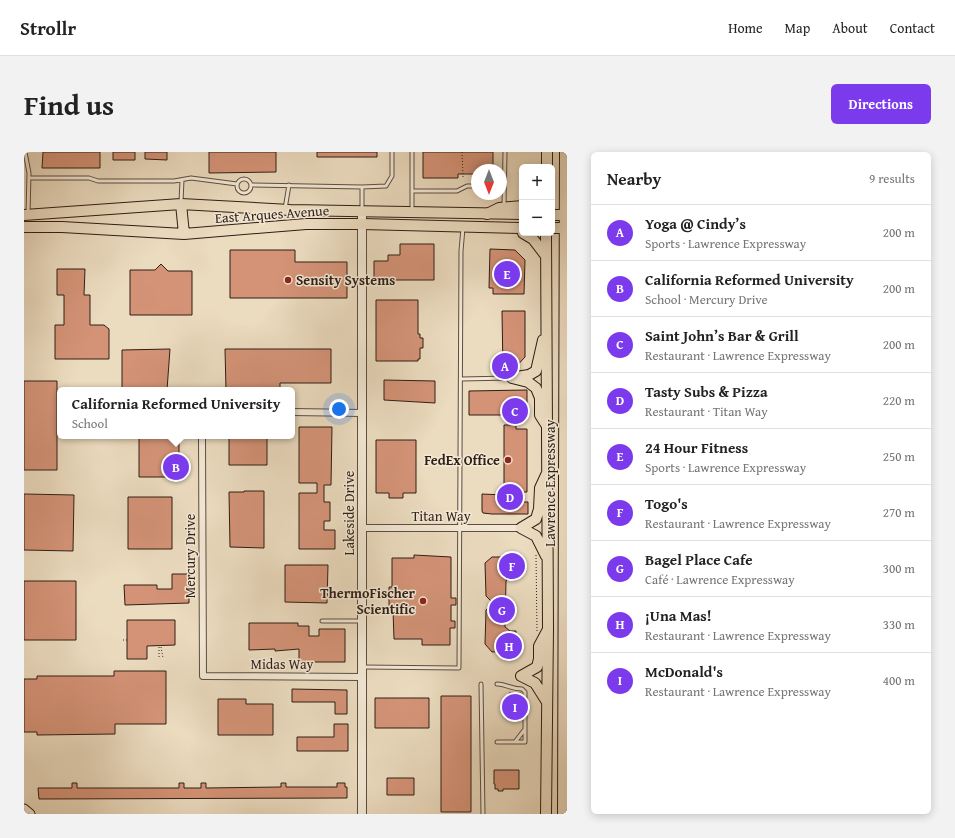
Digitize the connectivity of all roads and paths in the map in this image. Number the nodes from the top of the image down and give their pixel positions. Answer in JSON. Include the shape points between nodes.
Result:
{"nodes":[{"id":1,"x":25,"y":152,"type":"edge"},
{"id":2,"x":392,"y":152,"type":"edge"},
{"id":3,"x":412,"y":152,"type":"edge"},
{"id":4,"x":462,"y":152,"type":"edge"},
{"id":5,"x":505,"y":152,"type":"edge"},
{"id":6,"x":547,"y":152,"type":"edge"},
{"id":7,"x":565,"y":152,"type":"edge"},
{"id":8,"x":504,"y":164,"type":"edge"},
{"id":9,"x":547,"y":164,"type":"edge"},
{"id":10,"x":566,"y":165,"type":"edge"},
{"id":11,"x":463,"y":177,"type":"dead end"},
{"id":12,"x":29,"y":178,"type":"junction"},
{"id":13,"x":182,"y":180,"type":"junction"},
{"id":14,"x":237,"y":184,"type":"junction"},
{"id":15,"x":251,"y":185,"type":"junction"},
{"id":16,"x":289,"y":185,"type":"junction"},
{"id":17,"x":471,"y":186,"type":"edge"},
{"id":18,"x":362,"y":187,"type":"junction"},
{"id":19,"x":412,"y":191,"type":"junction"},
{"id":20,"x":504,"y":200,"type":"edge"},
{"id":21,"x":181,"y":204,"type":"junction"},
{"id":22,"x":519,"y":206,"type":"edge"},
{"id":23,"x":504,"y":208,"type":"junction"},
{"id":24,"x":285,"y":210,"type":"junction"},
{"id":25,"x":362,"y":211,"type":"junction"},
{"id":26,"x":412,"y":212,"type":"junction"},
{"id":27,"x":487,"y":214,"type":"junction"},
{"id":28,"x":519,"y":214,"type":"edge"},
{"id":29,"x":26,"y":215,"type":"edge"},
{"id":30,"x":555,"y":215,"type":"edge"},
{"id":31,"x":566,"y":215,"type":"edge"},
{"id":32,"x":362,"y":224,"type":"junction"},
{"id":33,"x":463,"y":226,"type":"junction"},
{"id":34,"x":24,"y":227,"type":"edge"},
{"id":35,"x":555,"y":228,"type":"edge"},
{"id":36,"x":566,"y":228,"type":"edge"},
{"id":37,"x":519,"y":230,"type":"edge"},
{"id":38,"x":184,"y":234,"type":"junction"},
{"id":39,"x":529,"y":236,"type":"edge"},
{"id":40,"x":546,"y":236,"type":"edge"},
{"id":41,"x":566,"y":252,"type":"edge"},
{"id":42,"x":546,"y":256,"type":"junction"},
{"id":43,"x":546,"y":330,"type":"junction"},
{"id":44,"x":512,"y":378,"type":"junction"},
{"id":45,"x":461,"y":379,"type":"junction"},
{"id":46,"x":566,"y":382,"type":"edge"},
{"id":47,"x":295,"y":412,"type":"edge"},
{"id":48,"x":362,"y":413,"type":"junction"},
{"id":49,"x":547,"y":427,"type":"junction"},
{"id":50,"x":202,"y":439,"type":"edge"},
{"id":51,"x":547,"y":471,"type":"junction"},
{"id":52,"x":565,"y":472,"type":"edge"},
{"id":53,"x":362,"y":528,"type":"junction"},
{"id":54,"x":459,"y":528,"type":"junction"},
{"id":55,"x":521,"y":528,"type":"junction"},
{"id":56,"x":536,"y":556,"type":"dead end"},
{"id":57,"x":547,"y":558,"type":"junction"},
{"id":58,"x":362,"y":620,"type":"junction"},
{"id":59,"x":322,"y":621,"type":"dead end"},
{"id":60,"x":548,"y":629,"type":"junction"},
{"id":61,"x":537,"y":632,"type":"dead end"},
{"id":62,"x":123,"y":640,"type":"dead end"},
{"id":63,"x":127,"y":640,"type":"dead end"},
{"id":64,"x":159,"y":658,"type":"dead end"},
{"id":65,"x":163,"y":658,"type":"dead end"},
{"id":66,"x":362,"y":667,"type":"junction"},
{"id":67,"x":203,"y":676,"type":"joint"},
{"id":68,"x":362,"y":677,"type":"junction"},
{"id":69,"x":481,"y":684,"type":"dead end"},
{"id":70,"x":497,"y":684,"type":"dead end"},
{"id":71,"x":547,"y":702,"type":"junction"},
{"id":72,"x":525,"y":729,"type":"junction"},
{"id":73,"x":497,"y":742,"type":"dead end"},
{"id":74,"x":515,"y":742,"type":"junction"},
{"id":75,"x":565,"y":782,"type":"edge"},
{"id":76,"x":24,"y":809,"type":"edge"},
{"id":77,"x":546,"y":809,"type":"edge"},
{"id":78,"x":30,"y":814,"type":"edge"},
{"id":79,"x":362,"y":814,"type":"edge"},
{"id":80,"x":483,"y":814,"type":"edge"},
{"id":81,"x":539,"y":814,"type":"edge"},
{"id":82,"x":563,"y":814,"type":"edge"}],
"edges":[{"from":1,"to":12,"type":"lane"},
{"from":2,"to":18,"type":"lane","via":[[390,182],[386,186]]},
{"from":3,"to":19,"type":"lane"},
{"from":4,"to":11,"type":"path"},
{"from":5,"to":8,"type":"lane"},
{"from":6,"to":9,"type":"main road"},
{"from":7,"to":10,"type":"main road","name":"Lawrence Expressway"},
{"from":10,"to":31,"type":"main road","name":"Lawrence Expressway"},
{"from":12,"to":13,"type":"lane","via":[[89,178],[98,181]]},
{"from":12,"to":29,"type":"lane"},
{"from":13,"to":14,"type":"lane","via":[[191,178]]},
{"from":13,"to":21,"type":"lane"},
{"from":14,"to":15,"type":"lane","via":[[244,179],[249,180]]},
{"from":14,"to":15,"type":"lane","via":[[243,192],[249,191]]},
{"from":15,"to":16,"type":"lane"},
{"from":16,"to":18,"type":"lane"},
{"from":16,"to":24,"type":"lane"},
{"from":17,"to":19,"type":"lane","via":[[457,191]]},
{"from":18,"to":25,"type":"lane"},
{"from":19,"to":26,"type":"lane"},
{"from":20,"to":23,"type":"lane"},
{"from":21,"to":24,"type":"main road","name":"East Arques Avenue"},
{"from":21,"to":29,"type":"main road","name":"East Arques Avenue"},
{"from":21,"to":38,"type":"main road"},
{"from":22,"to":23,"type":"main road"},
{"from":23,"to":27,"type":"main road"},
{"from":24,"to":25,"type":"main road","name":"East Arques Avenue"},
{"from":25,"to":26,"type":"main road","name":"East Arques Avenue"},
{"from":25,"to":32,"type":"street","name":"Lakeside Drive"},
{"from":26,"to":27,"type":"main road","name":"East Arques Avenue"},
{"from":27,"to":28,"type":"main road","name":"East Arques Avenue"},
{"from":30,"to":31,"type":"main road"},
{"from":31,"to":36,"type":"main road","name":"Lawrence Expressway"},
{"from":32,"to":33,"type":"main road","name":"East Arques Avenue"},
{"from":32,"to":38,"type":"main road","name":"East Arques Avenue","via":[[306,224]]},
{"from":32,"to":48,"type":"street","name":"Lakeside Drive"},
{"from":33,"to":37,"type":"main road","name":"East Arques Avenue"},
{"from":33,"to":45,"type":"lane"},
{"from":34,"to":38,"type":"main road","name":"East Arques Avenue"},
{"from":35,"to":36,"type":"main road"},
{"from":36,"to":41,"type":"main road","name":"Lawrence Expressway"},
{"from":39,"to":42,"type":"main road"},
{"from":40,"to":42,"type":"main road","name":"Lawrence Expressway"},
{"from":41,"to":46,"type":"main road","name":"Lawrence Expressway"},
{"from":42,"to":43,"type":"main road","name":"Lawrence Expressway"},
{"from":43,"to":44,"type":"main road","via":[[536,371],[527,376]]},
{"from":43,"to":49,"type":"main road","name":"Lawrence Expressway"},
{"from":44,"to":45,"type":"lane"},
{"from":44,"to":49,"type":"main road","via":[[528,382],[536,388],[540,398],[540,415]]},
{"from":45,"to":54,"type":"lane"},
{"from":46,"to":52,"type":"main road","name":"Lawrence Expressway"},
{"from":47,"to":48,"type":"street"},
{"from":48,"to":53,"type":"street","name":"Lakeside Drive"},
{"from":49,"to":51,"type":"main road","name":"Lawrence Expressway"},
{"from":50,"to":67,"type":"street","name":"Mercury Drive"},
{"from":51,"to":55,"type":"main road","via":[[540,488],[540,509],[536,519]]},
{"from":51,"to":57,"type":"main road","name":"Lawrence Expressway"},
{"from":52,"to":75,"type":"main road","name":"Lawrence Expressway"},
{"from":53,"to":54,"type":"street","name":"Titan Way"},
{"from":53,"to":58,"type":"street","name":"Lakeside Drive"},
{"from":54,"to":55,"type":"street","name":"Titan Way"},
{"from":54,"to":66,"type":"lane","via":[[459,668]]},
{"from":55,"to":57,"type":"main road","via":[[536,536]]},
{"from":56,"to":61,"type":"path"},
{"from":57,"to":60,"type":"main road","name":"Lawrence Expressway"},
{"from":58,"to":59,"type":"lane"},
{"from":58,"to":66,"type":"street","name":"Lakeside Drive"},
{"from":60,"to":71,"type":"main road","name":"Lawrence Expressway"},
{"from":60,"to":71,"type":"main road","via":[[539,646],[537,667],[521,676],[535,683]]},
{"from":62,"to":63,"type":"path"},
{"from":64,"to":65,"type":"path","via":[[160,647]]},
{"from":66,"to":68,"type":"street","name":"Lakeside Drive"},
{"from":67,"to":68,"type":"street","name":"Midas Way"},
{"from":68,"to":79,"type":"street","name":"Lakeside Drive"},
{"from":69,"to":80,"type":"lane"},
{"from":70,"to":72,"type":"lane","via":[[503,684],[511,689],[522,688],[525,692]]},
{"from":71,"to":77,"type":"main road","name":"Lawrence Expressway"},
{"from":72,"to":74,"type":"lane"},
{"from":72,"to":74,"type":"lane","via":[[525,742]]},
{"from":73,"to":74,"type":"lane"},
{"from":75,"to":82,"type":"main road","name":"Lawrence Expressway"},
{"from":76,"to":78,"type":"main road"},
{"from":77,"to":81,"type":"main road"}]}
